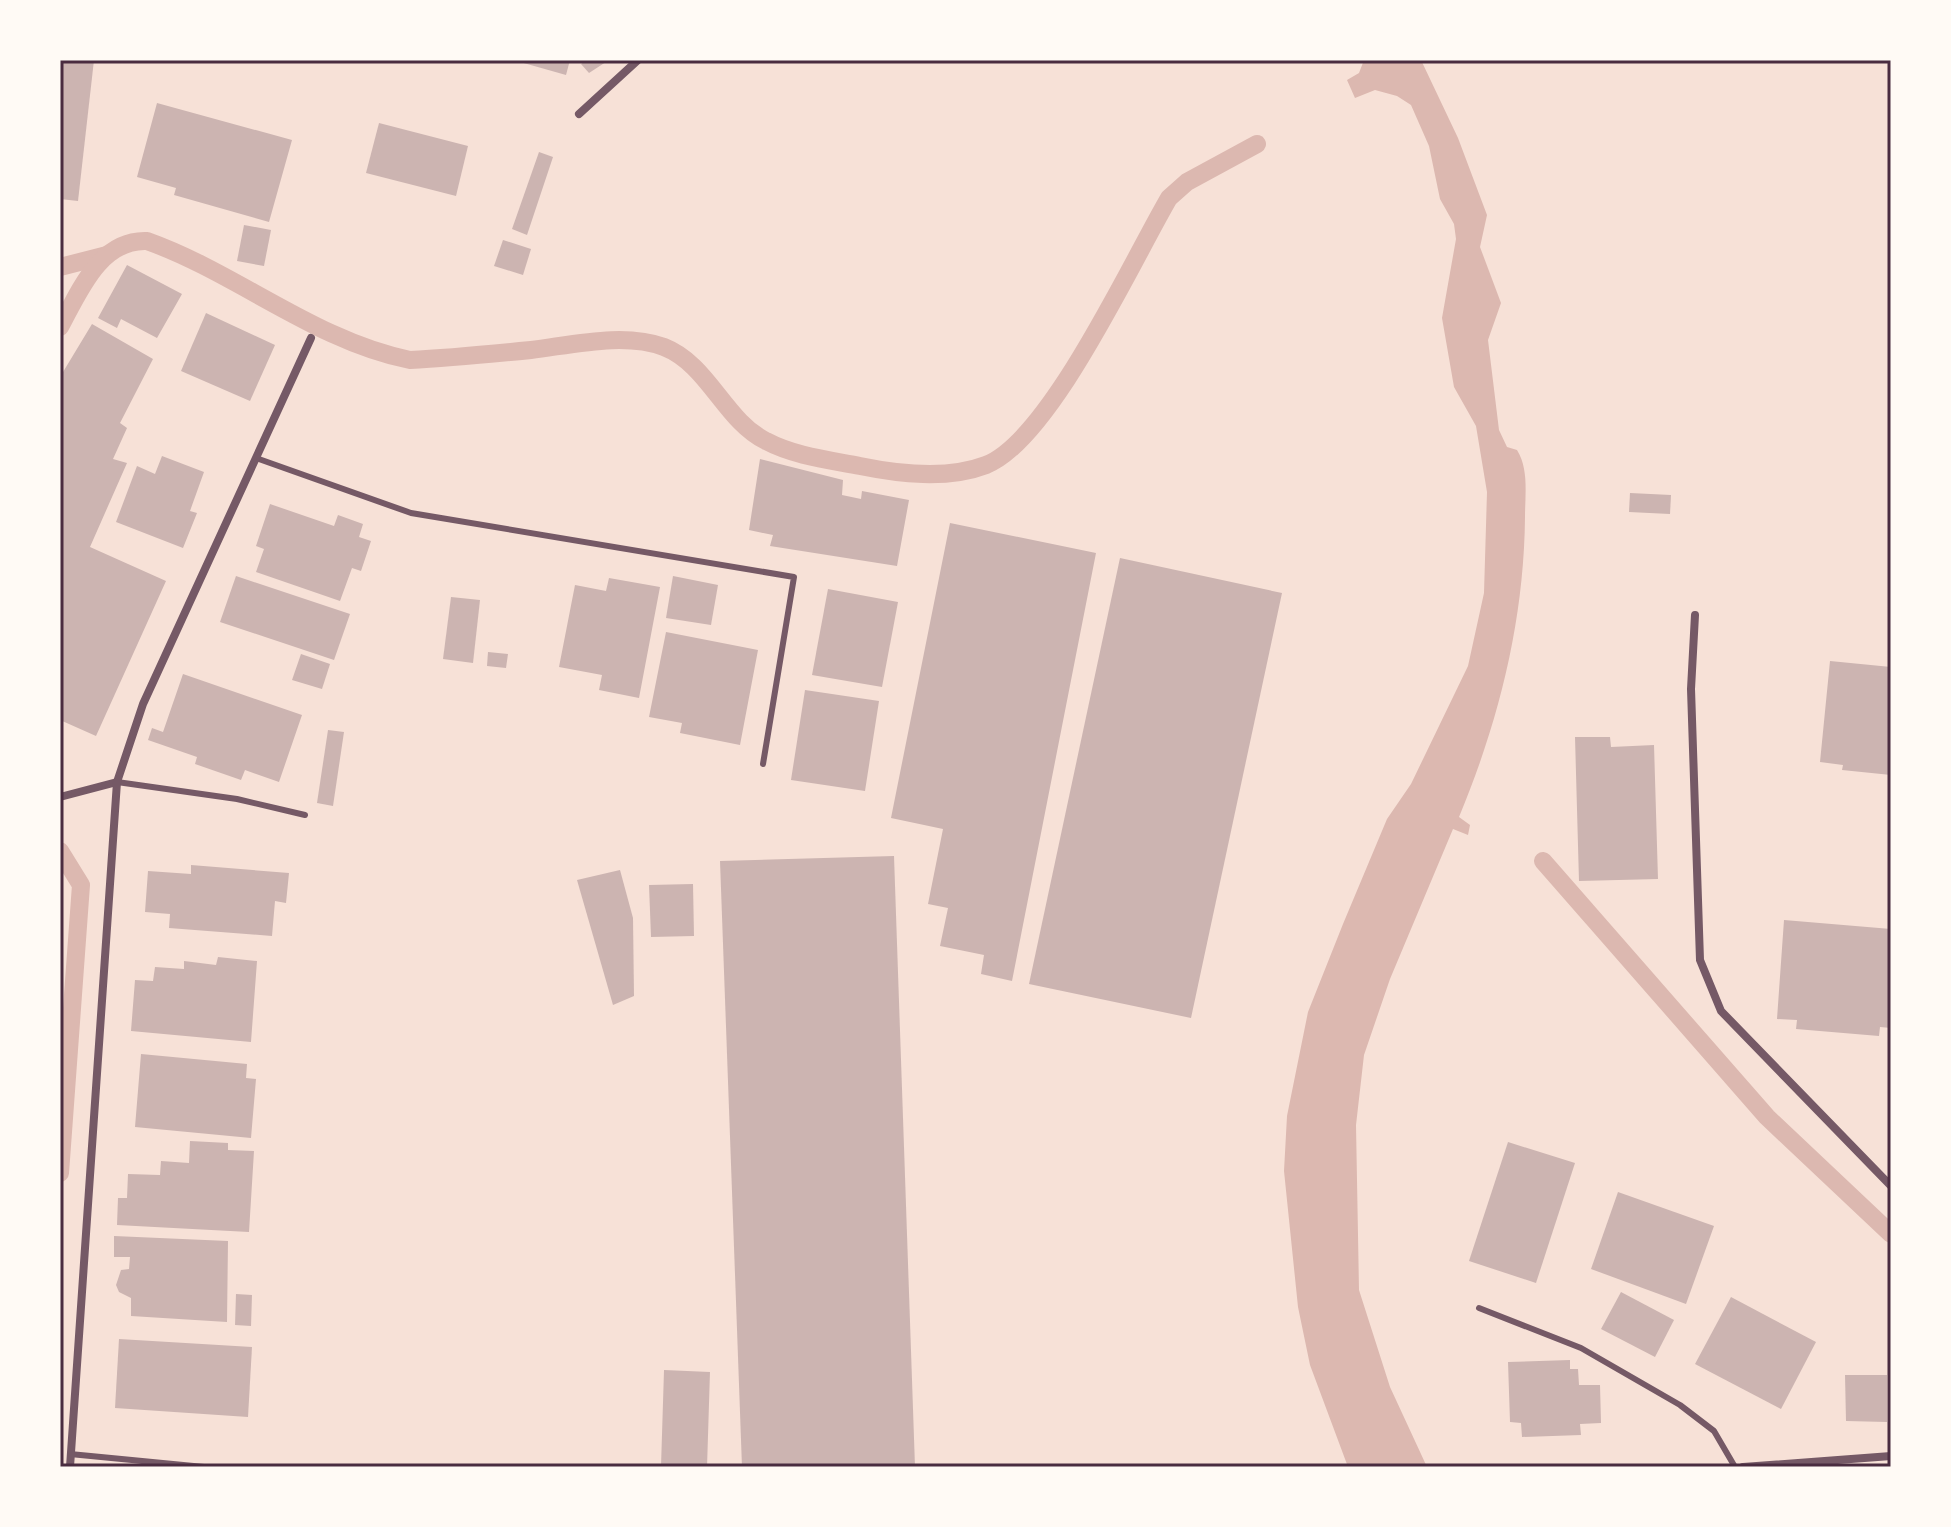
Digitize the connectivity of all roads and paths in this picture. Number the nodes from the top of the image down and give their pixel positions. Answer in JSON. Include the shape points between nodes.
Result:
{"nodes":[{"id":1,"x":638,"y":60,"type":"edge"},
{"id":2,"x":579,"y":114,"type":"dead end"},
{"id":3,"x":311,"y":338,"type":"dead end"},
{"id":4,"x":256,"y":458,"type":"junction"},
{"id":5,"x":1695,"y":615,"type":"dead end"},
{"id":6,"x":763,"y":764,"type":"dead end"},
{"id":7,"x":117,"y":782,"type":"junction"},
{"id":8,"x":60,"y":797,"type":"edge"},
{"id":9,"x":305,"y":815,"type":"dead end"},
{"id":10,"x":1891,"y":1186,"type":"edge"},
{"id":11,"x":1479,"y":1308,"type":"dead end"},
{"id":12,"x":70,"y":1454,"type":"junction"},
{"id":13,"x":1891,"y":1456,"type":"edge"},
{"id":14,"x":1802,"y":1465,"type":"edge"},
{"id":15,"x":70,"y":1467,"type":"edge"},
{"id":16,"x":204,"y":1467,"type":"edge"},
{"id":17,"x":1735,"y":1467,"type":"edge"},
{"id":18,"x":1743,"y":1467,"type":"edge"}],
"edges":[{"from":1,"to":2,"type":"street"},
{"from":3,"to":4,"type":"street"},
{"from":4,"to":6,"type":"lane","via":[[411,513],[794,577]]},
{"from":4,"to":7,"type":"street","via":[[143,704]]},
{"from":5,"to":10,"type":"street","via":[[1691,689],[1700,960],[1721,1011]]},
{"from":7,"to":8,"type":"street"},
{"from":7,"to":9,"type":"lane","via":[[237,799]]},
{"from":7,"to":12,"type":"street"},
{"from":11,"to":17,"type":"lane","via":[[1581,1348],[1680,1405],[1714,1431]]},
{"from":12,"to":15,"type":"street"},
{"from":12,"to":16,"type":"lane"},
{"from":13,"to":14,"type":"street"},
{"from":14,"to":18,"type":"street"}]}
